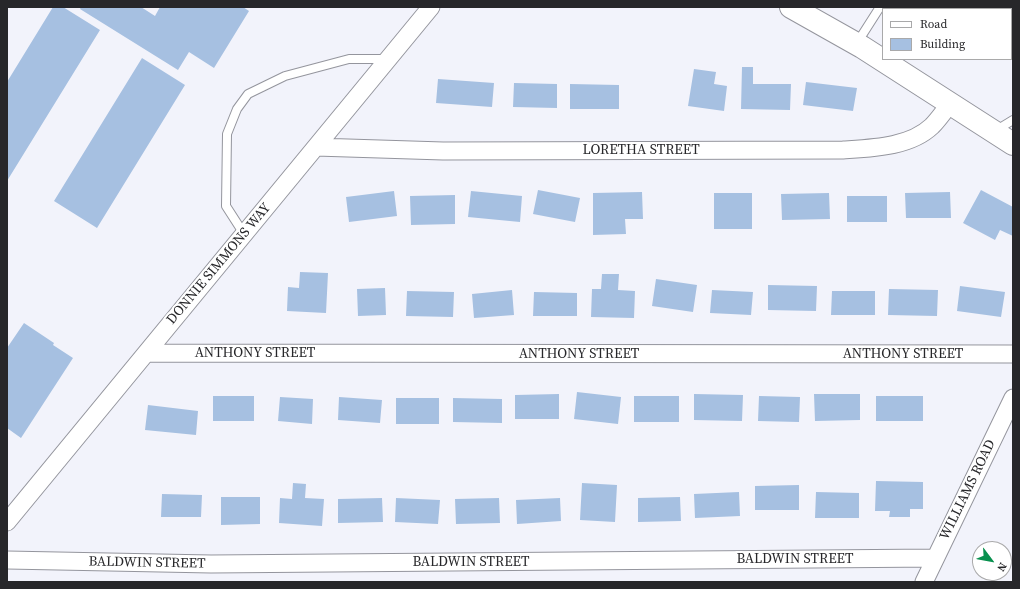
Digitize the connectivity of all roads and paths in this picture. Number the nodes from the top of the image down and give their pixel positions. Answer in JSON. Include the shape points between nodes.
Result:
{"nodes":[{"id":1,"x":431,"y":7,"type":"edge"},
{"id":2,"x":791,"y":7,"type":"edge"},
{"id":3,"x":880,"y":7,"type":"edge"},
{"id":4,"x":856,"y":44,"type":"junction"},
{"id":5,"x":388,"y":60,"type":"junction"},
{"id":6,"x":950,"y":104,"type":"junction"},
{"id":7,"x":1013,"y":120,"type":"edge"},
{"id":8,"x":993,"y":131,"type":"junction"},
{"id":9,"x":1013,"y":144,"type":"edge"},
{"id":10,"x":316,"y":148,"type":"junction"},
{"id":11,"x":244,"y":234,"type":"junction"},
{"id":12,"x":146,"y":353,"type":"junction"},
{"id":13,"x":1013,"y":354,"type":"edge"},
{"id":14,"x":1013,"y":398,"type":"edge"},
{"id":15,"x":7,"y":522,"type":"edge"},
{"id":16,"x":935,"y":558,"type":"junction"},
{"id":17,"x":7,"y":560,"type":"edge"},
{"id":18,"x":924,"y":582,"type":"edge"}],
"edges":[{"from":1,"to":5,"type":"street","name":"DONNIE SIMMONS WAY"},
{"from":2,"to":4,"type":"street"},
{"from":3,"to":4,"type":"lane"},
{"from":4,"to":6,"type":"street"},
{"from":5,"to":10,"type":"street","name":"DONNIE SIMMONS WAY"},
{"from":5,"to":11,"type":"lane","via":[[349,59],[285,76],[248,94],[237,109],[227,134],[226,206]]},
{"from":6,"to":8,"type":"street"},
{"from":6,"to":10,"type":"street","name":"LORETHA STREET","via":[[931,126],[907,141],[878,148]]},
{"from":7,"to":8,"type":"lane"},
{"from":8,"to":9,"type":"street"},
{"from":10,"to":11,"type":"street","name":"DONNIE SIMMONS WAY"},
{"from":11,"to":12,"type":"street","name":"DONNIE SIMMONS WAY"},
{"from":12,"to":13,"type":"street","name":"ANTHONY STREET"},
{"from":12,"to":15,"type":"street","name":"DONNIE SIMMONS WAY"},
{"from":14,"to":16,"type":"street","name":"WILLIAMS ROAD"},
{"from":16,"to":17,"type":"street","name":"BALDWIN STREET","via":[[211,564]]},
{"from":16,"to":18,"type":"street","name":"WILLIAMS ROAD"}]}
